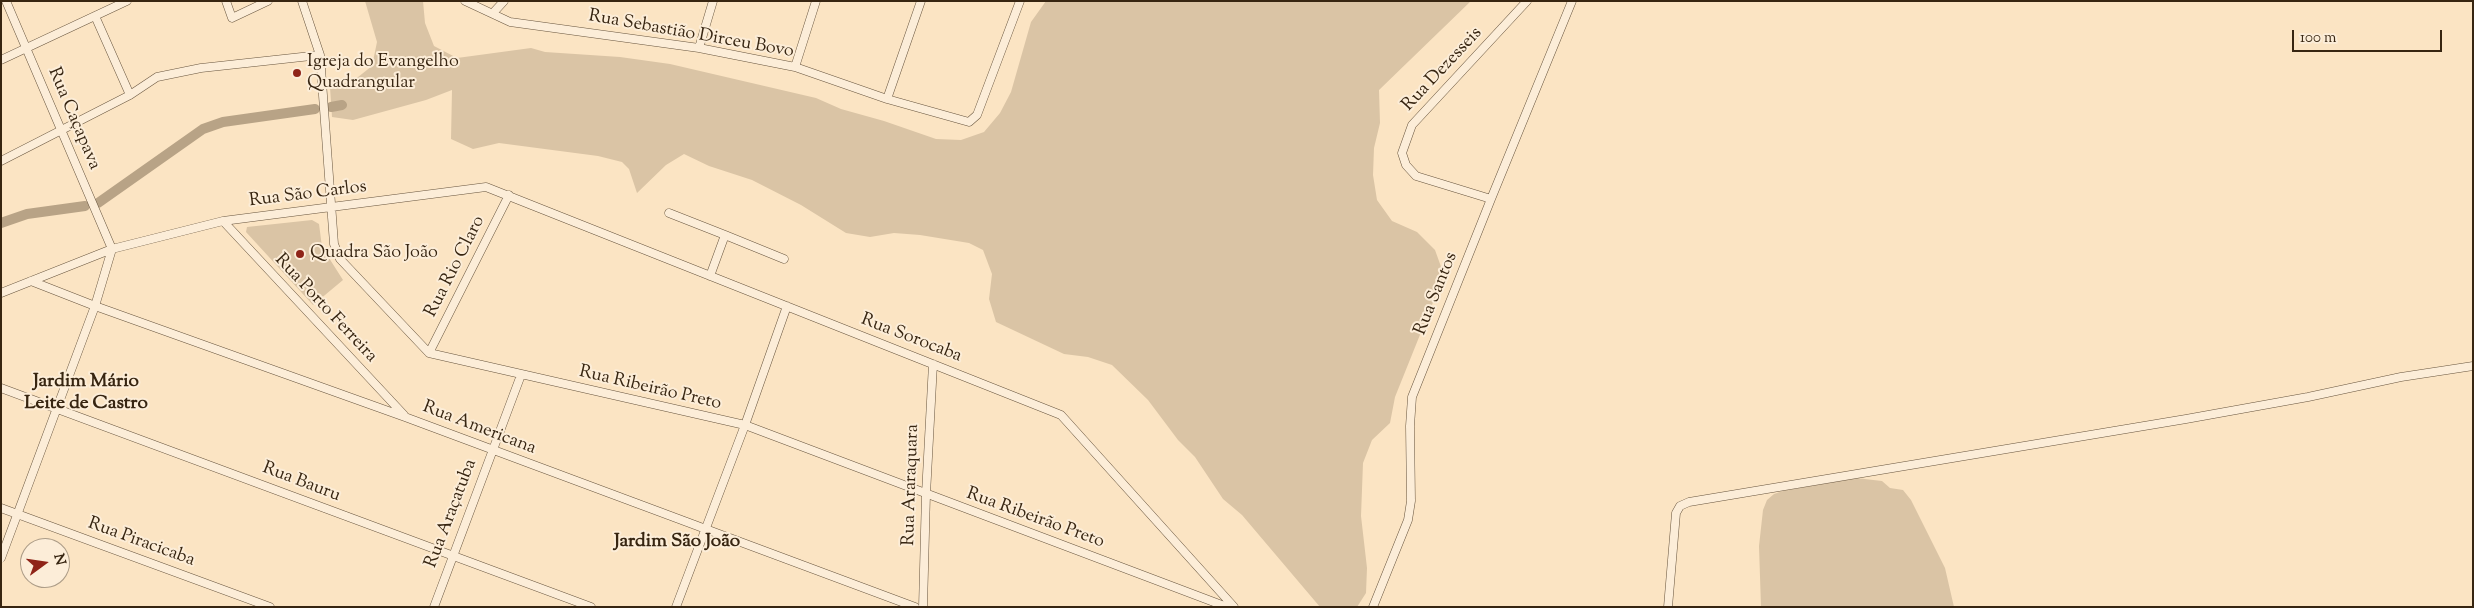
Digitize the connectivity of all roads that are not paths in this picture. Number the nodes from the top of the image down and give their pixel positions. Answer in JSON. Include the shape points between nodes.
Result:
{"nodes":[{"id":1,"x":6,"y":1,"type":"edge"},
{"id":2,"x":127,"y":1,"type":"edge"},
{"id":3,"x":226,"y":1,"type":"edge"},
{"id":4,"x":268,"y":1,"type":"edge"},
{"id":5,"x":302,"y":1,"type":"edge"},
{"id":6,"x":465,"y":1,"type":"edge"},
{"id":7,"x":504,"y":1,"type":"edge"},
{"id":8,"x":713,"y":1,"type":"edge"},
{"id":9,"x":816,"y":1,"type":"edge"},
{"id":10,"x":921,"y":1,"type":"edge"},
{"id":11,"x":1020,"y":1,"type":"edge"},
{"id":12,"x":1527,"y":1,"type":"edge"},
{"id":13,"x":1572,"y":1,"type":"edge"},
{"id":14,"x":493,"y":13,"type":"junction"},
{"id":15,"x":94,"y":16,"type":"junction"},
{"id":16,"x":25,"y":47,"type":"junction"},
{"id":17,"x":699,"y":48,"type":"junction"},
{"id":18,"x":320,"y":55,"type":"junction"},
{"id":19,"x":1,"y":60,"type":"edge"},
{"id":20,"x":795,"y":67,"type":"junction"},
{"id":21,"x":130,"y":95,"type":"junction"},
{"id":22,"x":887,"y":99,"type":"junction"},
{"id":23,"x":62,"y":130,"type":"junction"},
{"id":24,"x":1,"y":161,"type":"edge"},
{"id":25,"x":509,"y":195,"type":"junction"},
{"id":26,"x":1491,"y":199,"type":"junction"},
{"id":27,"x":330,"y":207,"type":"junction"},
{"id":28,"x":669,"y":213,"type":"dead end"},
{"id":29,"x":222,"y":221,"type":"junction"},
{"id":30,"x":725,"y":235,"type":"junction"},
{"id":31,"x":112,"y":249,"type":"junction"},
{"id":32,"x":784,"y":259,"type":"dead end"},
{"id":33,"x":710,"y":276,"type":"junction"},
{"id":34,"x":31,"y":281,"type":"junction"},
{"id":35,"x":1,"y":293,"type":"edge"},
{"id":36,"x":95,"y":306,"type":"junction"},
{"id":37,"x":787,"y":306,"type":"junction"},
{"id":38,"x":429,"y":353,"type":"junction"},
{"id":39,"x":933,"y":364,"type":"junction"},
{"id":40,"x":2473,"y":366,"type":"edge"},
{"id":41,"x":521,"y":375,"type":"junction"},
{"id":42,"x":1,"y":388,"type":"edge"},
{"id":43,"x":57,"y":408,"type":"junction"},
{"id":44,"x":405,"y":417,"type":"junction"},
{"id":45,"x":745,"y":425,"type":"junction"},
{"id":46,"x":492,"y":451,"type":"junction"},
{"id":47,"x":926,"y":494,"type":"junction"},
{"id":48,"x":1,"y":508,"type":"edge"},
{"id":49,"x":19,"y":513,"type":"junction"},
{"id":50,"x":704,"y":529,"type":"junction"},
{"id":51,"x":452,"y":556,"type":"junction"},
{"id":52,"x":1,"y":558,"type":"edge"},
{"id":53,"x":270,"y":607,"type":"edge"},
{"id":54,"x":434,"y":607,"type":"edge"},
{"id":55,"x":591,"y":607,"type":"edge"},
{"id":56,"x":676,"y":607,"type":"edge"},
{"id":57,"x":915,"y":607,"type":"edge"},
{"id":58,"x":923,"y":607,"type":"edge"},
{"id":59,"x":1227,"y":607,"type":"edge"},
{"id":60,"x":1234,"y":607,"type":"edge"},
{"id":61,"x":1372,"y":607,"type":"edge"},
{"id":62,"x":1668,"y":607,"type":"edge"}],
"edges":[{"from":1,"to":16,"type":"street","name":"Rua Caçapava"},
{"from":2,"to":15,"type":"street"},
{"from":3,"to":4,"type":"street","via":[[232,18]]},
{"from":5,"to":18,"type":"street"},
{"from":6,"to":14,"type":"street","name":"Rua Sebastião Dirceu Bovo"},
{"from":7,"to":14,"type":"street"},
{"from":8,"to":17,"type":"street"},
{"from":9,"to":20,"type":"street"},
{"from":10,"to":22,"type":"street"},
{"from":11,"to":22,"type":"street","name":"Rua Sebastião Dirceu Bovo","via":[[977,115],[969,122]]},
{"from":12,"to":26,"type":"street","name":"Rua Dezesseis","via":[[1412,124],[1402,153],[1406,165],[1416,176]]},
{"from":13,"to":26,"type":"street","name":"Rua Santos"},
{"from":14,"to":17,"type":"street","name":"Rua Sebastião Dirceu Bovo","via":[[510,22]]},
{"from":15,"to":16,"type":"street"},
{"from":15,"to":21,"type":"street"},
{"from":16,"to":19,"type":"street"},
{"from":16,"to":23,"type":"street","name":"Rua Caçapava"},
{"from":17,"to":20,"type":"street","name":"Rua Sebastião Dirceu Bovo"},
{"from":18,"to":21,"type":"street","via":[[158,76]]},
{"from":18,"to":27,"type":"street"},
{"from":20,"to":22,"type":"street","name":"Rua Sebastião Dirceu Bovo"},
{"from":21,"to":23,"type":"street"},
{"from":23,"to":24,"type":"street"},
{"from":23,"to":31,"type":"street","name":"Rua Caçapava"},
{"from":25,"to":27,"type":"street","name":"Rua São Carlos","via":[[486,186]]},
{"from":25,"to":33,"type":"street","name":"Rua Sorocaba"},
{"from":25,"to":38,"type":"street","name":"Rua Rio Claro"},
{"from":26,"to":61,"type":"street","name":"Rua Santos","via":[[1412,398],[1412,501],[1408,520]]},
{"from":27,"to":29,"type":"street","name":"Rua São Carlos"},
{"from":27,"to":38,"type":"street","via":[[334,244],[340,259]]},
{"from":28,"to":30,"type":"street"},
{"from":29,"to":31,"type":"street","name":"Rua São Carlos"},
{"from":29,"to":44,"type":"street","name":"Rua Porto Ferreira"},
{"from":30,"to":32,"type":"street"},
{"from":30,"to":33,"type":"street"},
{"from":31,"to":34,"type":"street","name":"Rua São Carlos"},
{"from":31,"to":36,"type":"street"},
{"from":33,"to":37,"type":"street","name":"Rua Sorocaba"},
{"from":34,"to":35,"type":"street","name":"Rua São Carlos"},
{"from":34,"to":36,"type":"street","name":"Rua Americana"},
{"from":36,"to":43,"type":"street"},
{"from":36,"to":44,"type":"street","name":"Rua Americana"},
{"from":37,"to":39,"type":"street","name":"Rua Sorocaba"},
{"from":37,"to":45,"type":"street"},
{"from":38,"to":41,"type":"street","name":"Rua Ribeirão Preto"},
{"from":39,"to":47,"type":"street","name":"Rua Araraquara"},
{"from":39,"to":60,"type":"street","name":"Rua Sorocaba","via":[[1060,415]]},
{"from":40,"to":62,"type":"street","via":[[2186,419],[1689,502],[1680,506],[1676,513]]},
{"from":41,"to":45,"type":"street","name":"Rua Ribeirão Preto"},
{"from":41,"to":46,"type":"street","name":"Rua Araçatuba"},
{"from":42,"to":43,"type":"street","name":"Rua Bauru"},
{"from":43,"to":49,"type":"street"},
{"from":43,"to":51,"type":"street","name":"Rua Bauru"},
{"from":44,"to":46,"type":"street","name":"Rua Americana"},
{"from":45,"to":47,"type":"street","name":"Rua Ribeirão Preto"},
{"from":45,"to":50,"type":"street"},
{"from":46,"to":50,"type":"street","name":"Rua Americana"},
{"from":46,"to":51,"type":"street","name":"Rua Araçatuba"},
{"from":47,"to":58,"type":"street","name":"Rua Araraquara"},
{"from":47,"to":59,"type":"street","name":"Rua Ribeirão Preto"},
{"from":48,"to":49,"type":"street","name":"Rua Piracicaba"},
{"from":49,"to":52,"type":"street"},
{"from":49,"to":53,"type":"street","name":"Rua Piracicaba"},
{"from":50,"to":56,"type":"street"},
{"from":50,"to":57,"type":"street","name":"Rua Americana"},
{"from":51,"to":54,"type":"street","name":"Rua Araçatuba"},
{"from":51,"to":55,"type":"street","name":"Rua Bauru"}]}
